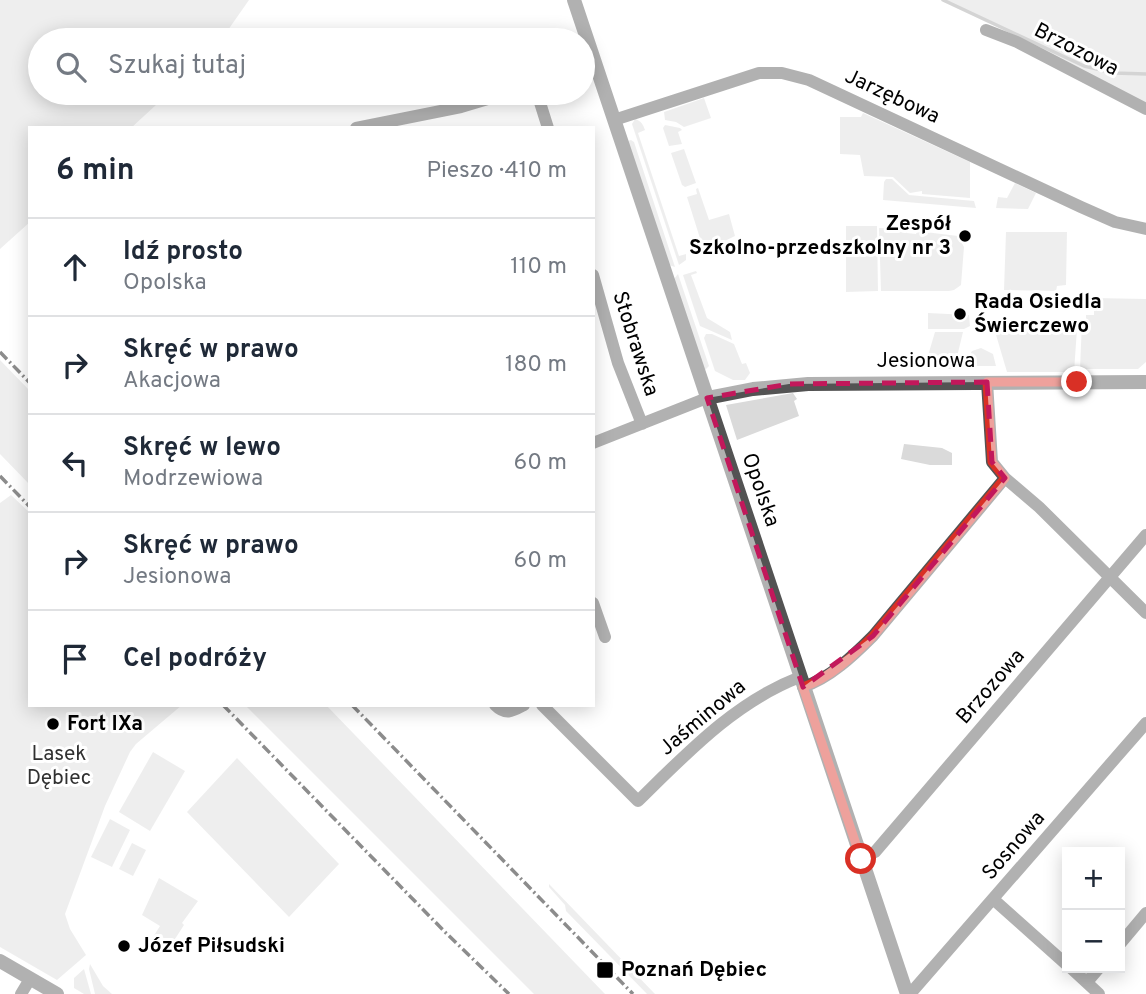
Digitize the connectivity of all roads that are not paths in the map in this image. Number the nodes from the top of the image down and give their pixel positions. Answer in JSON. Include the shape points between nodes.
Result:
{"nodes":[{"id":1,"x":574,"y":0,"type":"edge"},
{"id":2,"x":580,"y":28,"type":"edge"},
{"id":3,"x":986,"y":30,"type":"dead end"},
{"id":4,"x":595,"y":80,"type":"edge"},
{"id":5,"x":468,"y":105,"type":"edge"},
{"id":6,"x":541,"y":105,"type":"edge"},
{"id":7,"x":1146,"y":108,"type":"edge"},
{"id":8,"x":429,"y":114,"type":"junction"},
{"id":9,"x":614,"y":121,"type":"junction"},
{"id":10,"x":366,"y":126,"type":"edge"},
{"id":11,"x":432,"y":126,"type":"edge"},
{"id":12,"x":547,"y":126,"type":"edge"},
{"id":13,"x":1146,"y":229,"type":"edge"},
{"id":14,"x":595,"y":282,"type":"edge"},
{"id":15,"x":987,"y":382,"type":"junction"},
{"id":16,"x":1146,"y":382,"type":"edge"},
{"id":17,"x":707,"y":398,"type":"junction"},
{"id":18,"x":642,"y":424,"type":"junction"},
{"id":19,"x":595,"y":442,"type":"edge"},
{"id":20,"x":1005,"y":478,"type":"junction"},
{"id":21,"x":1146,"y":535,"type":"edge"},
{"id":22,"x":1110,"y":578,"type":"junction"},
{"id":23,"x":595,"y":609,"type":"edge"},
{"id":24,"x":1146,"y":614,"type":"edge"},
{"id":25,"x":605,"y":637,"type":"dead end"},
{"id":26,"x":802,"y":682,"type":"junction"},
{"id":27,"x":498,"y":707,"type":"edge"},
{"id":28,"x":520,"y":707,"type":"edge"},
{"id":29,"x":544,"y":707,"type":"edge"},
{"id":30,"x":1146,"y":723,"type":"edge"},
{"id":31,"x":861,"y":859,"type":"junction"},
{"id":32,"x":993,"y":899,"type":"junction"},
{"id":33,"x":1146,"y":913,"type":"edge"},
{"id":34,"x":1125,"y":938,"type":"edge"},
{"id":35,"x":1062,"y":960,"type":"edge"},
{"id":36,"x":0,"y":961,"type":"edge"},
{"id":37,"x":1077,"y":973,"type":"edge"},
{"id":38,"x":1095,"y":973,"type":"edge"},
{"id":39,"x":30,"y":979,"type":"junction"},
{"id":40,"x":1087,"y":982,"type":"junction"},
{"id":41,"x":21,"y":994,"type":"edge"},
{"id":42,"x":57,"y":994,"type":"edge"},
{"id":43,"x":909,"y":994,"type":"edge"},
{"id":44,"x":1099,"y":994,"type":"edge"}],
"edges":[{"from":1,"to":2,"type":"street","name":"Opolska"},
{"from":3,"to":7,"type":"street","name":"Brzozowa"},
{"from":4,"to":9,"type":"street","name":"Opolska"},
{"from":5,"to":8,"type":"street"},
{"from":6,"to":12,"type":"street"},
{"from":8,"to":10,"type":"street"},
{"from":8,"to":11,"type":"street"},
{"from":9,"to":13,"type":"street","name":"Jarzębowa","via":[[752,75],[794,75],[1115,222]]},
{"from":9,"to":17,"type":"street","name":"Opolska"},
{"from":14,"to":18,"type":"street","name":"Stobrawska","via":[[618,363]]},
{"from":15,"to":16,"type":"street","name":"Jesionowa"},
{"from":15,"to":17,"type":"street","name":"Jesionowa","via":[[789,384]]},
{"from":15,"to":20,"type":"street","via":[[992,462]]},
{"from":17,"to":18,"type":"street"},
{"from":17,"to":26,"type":"street","name":"Opolska"},
{"from":18,"to":19,"type":"street"},
{"from":20,"to":22,"type":"street"},
{"from":20,"to":26,"type":"street","name":"Jaśminowa","via":[[873,636],[816,682]]},
{"from":21,"to":22,"type":"street","name":"Brzozowa"},
{"from":22,"to":24,"type":"street"},
{"from":22,"to":31,"type":"street","name":"Brzozowa","via":[[875,852]]},
{"from":23,"to":25,"type":"street"},
{"from":26,"to":29,"type":"street","name":"Jaśminowa","via":[[759,695],[735,712],[638,801]]},
{"from":26,"to":31,"type":"street","name":"Opolska"},
{"from":27,"to":28,"type":"street","via":[[510,713]]},
{"from":30,"to":32,"type":"street","name":"Sosnowa"},
{"from":31,"to":43,"type":"street","name":"Opolska"},
{"from":32,"to":35,"type":"street"},
{"from":32,"to":43,"type":"street","name":"Sosnowa"},
{"from":33,"to":34,"type":"street"},
{"from":36,"to":39,"type":"street"},
{"from":37,"to":40,"type":"street"},
{"from":38,"to":40,"type":"street"},
{"from":39,"to":41,"type":"street"},
{"from":39,"to":42,"type":"street"},
{"from":40,"to":44,"type":"street"}]}
